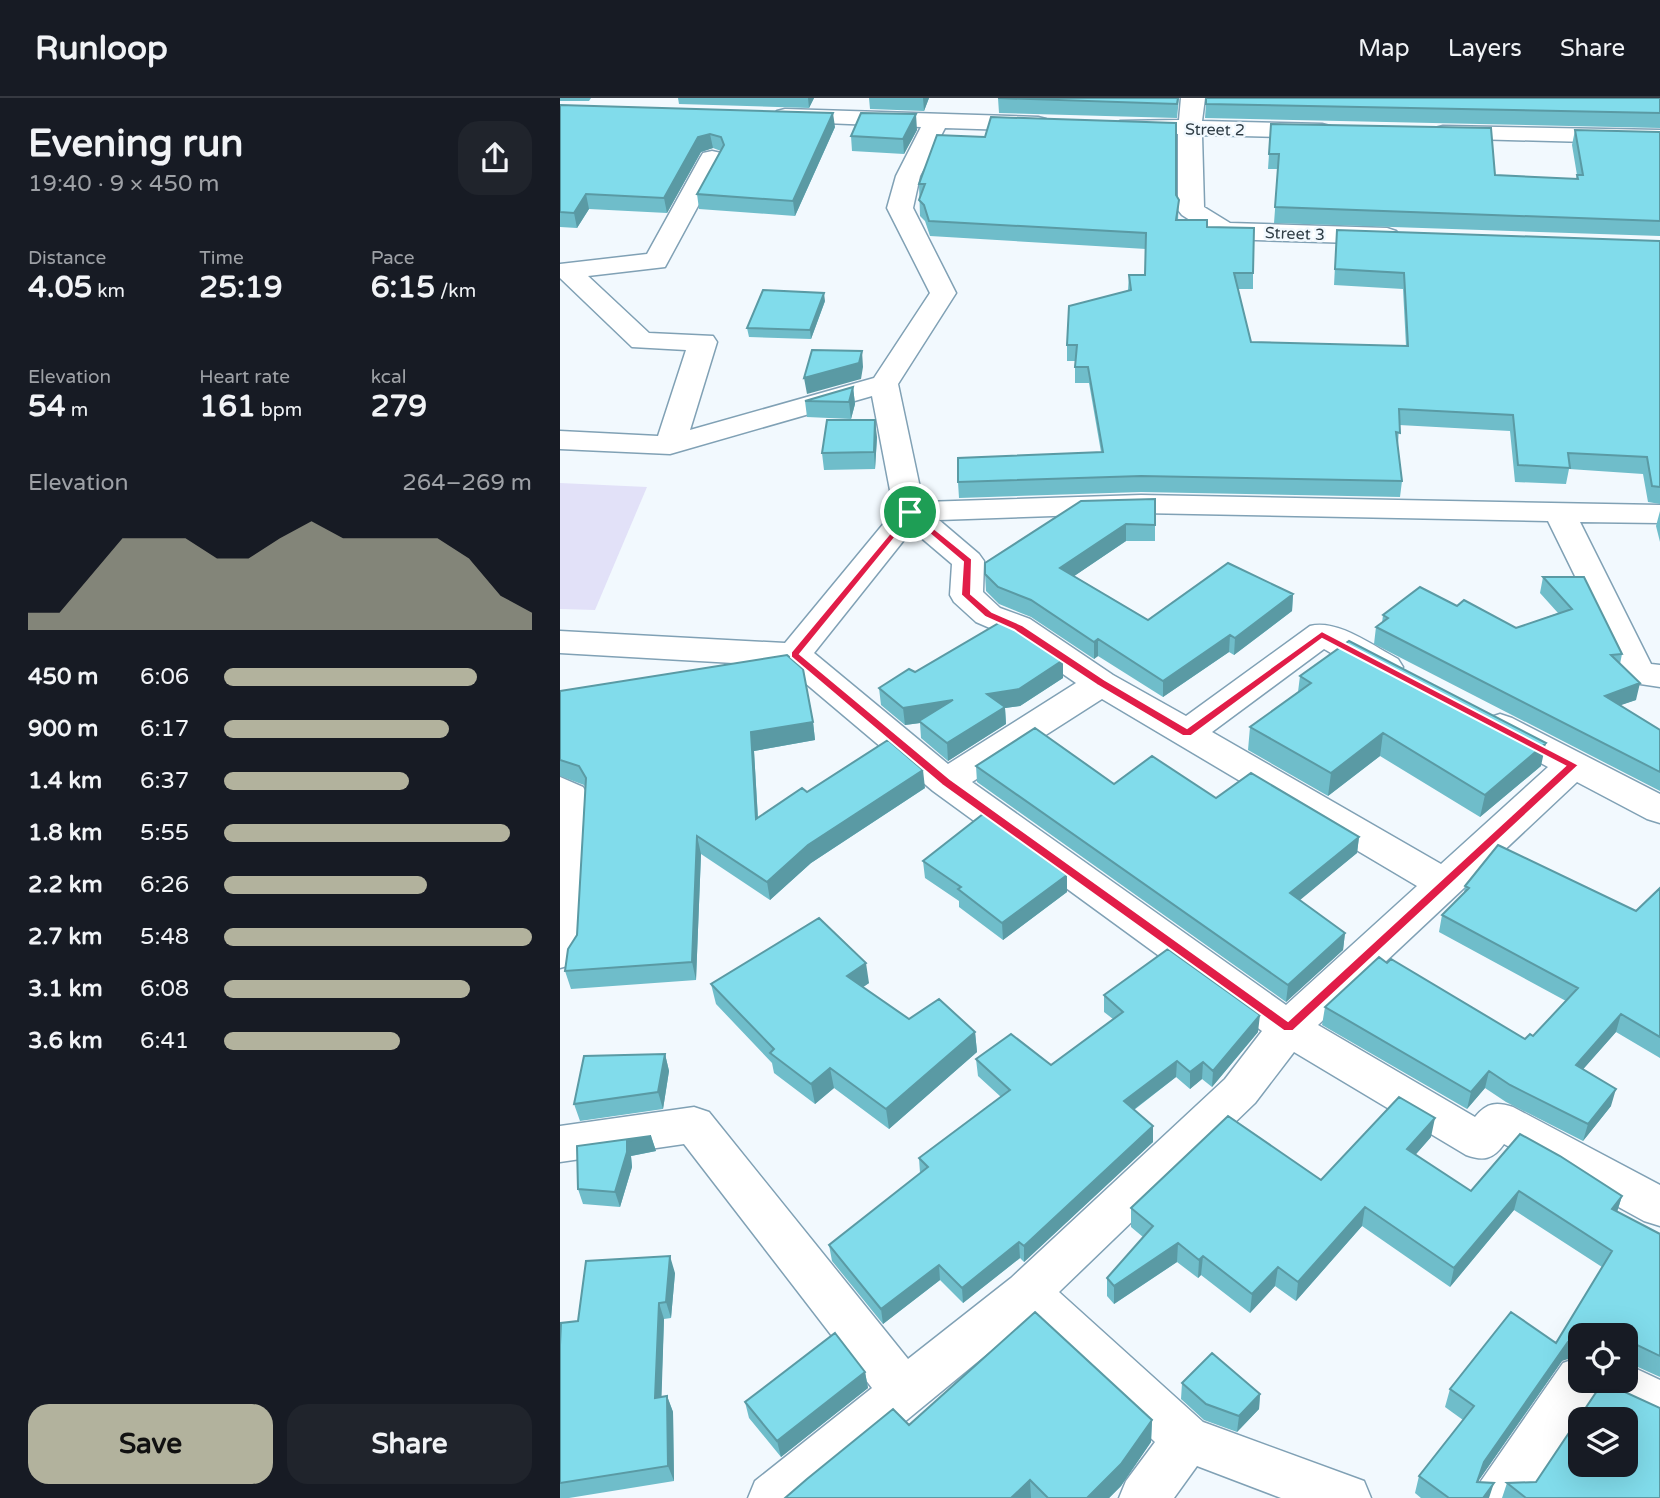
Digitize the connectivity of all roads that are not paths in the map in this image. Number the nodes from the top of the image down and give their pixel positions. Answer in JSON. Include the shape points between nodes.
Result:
{"nodes":[{"id":1,"x":1193,"y":98,"type":"edge"},
{"id":2,"x":769,"y":116,"type":"edge"},
{"id":3,"x":936,"y":121,"type":"junction"},
{"id":4,"x":1056,"y":124,"type":"edge"},
{"id":5,"x":1110,"y":126,"type":"edge"},
{"id":6,"x":1190,"y":128,"type":"junction"},
{"id":7,"x":1342,"y":131,"type":"edge"},
{"id":8,"x":1425,"y":133,"type":"edge"},
{"id":9,"x":1660,"y":137,"type":"edge"},
{"id":10,"x":712,"y":158,"type":"dead end"},
{"id":11,"x":1415,"y":237,"type":"edge"},
{"id":12,"x":563,"y":270,"type":"edge"},
{"id":13,"x":884,"y":384,"type":"junction"},
{"id":14,"x":560,"y":440,"type":"edge"},
{"id":15,"x":670,"y":445,"type":"junction"},
{"id":16,"x":910,"y":512,"type":"junction"},
{"id":17,"x":1559,"y":512,"type":"junction"},
{"id":18,"x":1660,"y":514,"type":"edge"},
{"id":19,"x":560,"y":642,"type":"edge"},
{"id":20,"x":794,"y":654,"type":"junction"},
{"id":21,"x":1660,"y":676,"type":"edge"},
{"id":22,"x":1101,"y":683,"type":"junction"},
{"id":23,"x":1418,"y":684,"type":"edge"},
{"id":24,"x":1477,"y":715,"type":"edge"},
{"id":25,"x":1187,"y":733,"type":"junction"},
{"id":26,"x":1573,"y":765,"type":"junction"},
{"id":27,"x":946,"y":782,"type":"junction"},
{"id":28,"x":560,"y":790,"type":"edge"},
{"id":29,"x":1660,"y":810,"type":"edge"},
{"id":30,"x":564,"y":863,"type":"edge"},
{"id":31,"x":1444,"y":884,"type":"junction"},
{"id":32,"x":560,"y":953,"type":"edge"},
{"id":33,"x":1288,"y":1028,"type":"junction"},
{"id":34,"x":560,"y":1144,"type":"edge"},
{"id":35,"x":1660,"y":1207,"type":"edge"},
{"id":36,"x":1027,"y":1293,"type":"junction"},
{"id":37,"x":905,"y":1392,"type":"junction"},
{"id":38,"x":1570,"y":1393,"type":"edge"},
{"id":39,"x":1636,"y":1393,"type":"edge"},
{"id":40,"x":1660,"y":1405,"type":"edge"},
{"id":41,"x":1187,"y":1439,"type":"junction"},
{"id":42,"x":773,"y":1498,"type":"edge"},
{"id":43,"x":1144,"y":1498,"type":"edge"},
{"id":44,"x":1346,"y":1498,"type":"edge"},
{"id":45,"x":1499,"y":1498,"type":"edge"}],
"edges":[{"from":1,"to":6,"type":"street"},
{"from":2,"to":3,"type":"street"},
{"from":3,"to":4,"type":"street"},
{"from":3,"to":13,"type":"street","via":[[908,176],[900,208],[943,293]]},
{"from":5,"to":6,"type":"street","name":"Street 2"},
{"from":6,"to":7,"type":"street","name":"Street 2"},
{"from":6,"to":11,"type":"street","name":"Street 3","via":[[1191,210],[1224,231]]},
{"from":8,"to":9,"type":"street"},
{"from":10,"to":12,"type":"street","via":[[656,261]]},
{"from":12,"to":15,"type":"street","via":[[642,341],[704,342]]},
{"from":13,"to":15,"type":"street"},
{"from":13,"to":16,"type":"street"},
{"from":14,"to":15,"type":"street"},
{"from":16,"to":17,"type":"street","via":[[1140,504]]},
{"from":16,"to":20,"type":"street"},
{"from":16,"to":22,"type":"street","via":[[968,561],[966,595],[988,615],[1018,627]]},
{"from":17,"to":18,"type":"street"},
{"from":17,"to":21,"type":"street","via":[[1639,674]]},
{"from":19,"to":20,"type":"street"},
{"from":20,"to":27,"type":"street"},
{"from":22,"to":25,"type":"street"},
{"from":22,"to":27,"type":"street"},
{"from":23,"to":25,"type":"street","via":[[1322,634]]},
{"from":24,"to":26,"type":"street"},
{"from":25,"to":31,"type":"street"},
{"from":26,"to":29,"type":"street"},
{"from":26,"to":31,"type":"street"},
{"from":27,"to":33,"type":"street"},
{"from":28,"to":30,"type":"street","via":[[570,796]]},
{"from":30,"to":32,"type":"street"},
{"from":31,"to":33,"type":"street"},
{"from":33,"to":35,"type":"street","via":[[1481,1142],[1498,1120]]},
{"from":33,"to":36,"type":"street","via":[[1240,1091]]},
{"from":34,"to":37,"type":"street","via":[[694,1125]]},
{"from":36,"to":37,"type":"street"},
{"from":36,"to":41,"type":"street"},
{"from":37,"to":42,"type":"street"},
{"from":38,"to":45,"type":"street"},
{"from":39,"to":40,"type":"street"},
{"from":41,"to":43,"type":"street"},
{"from":41,"to":44,"type":"street"}]}
